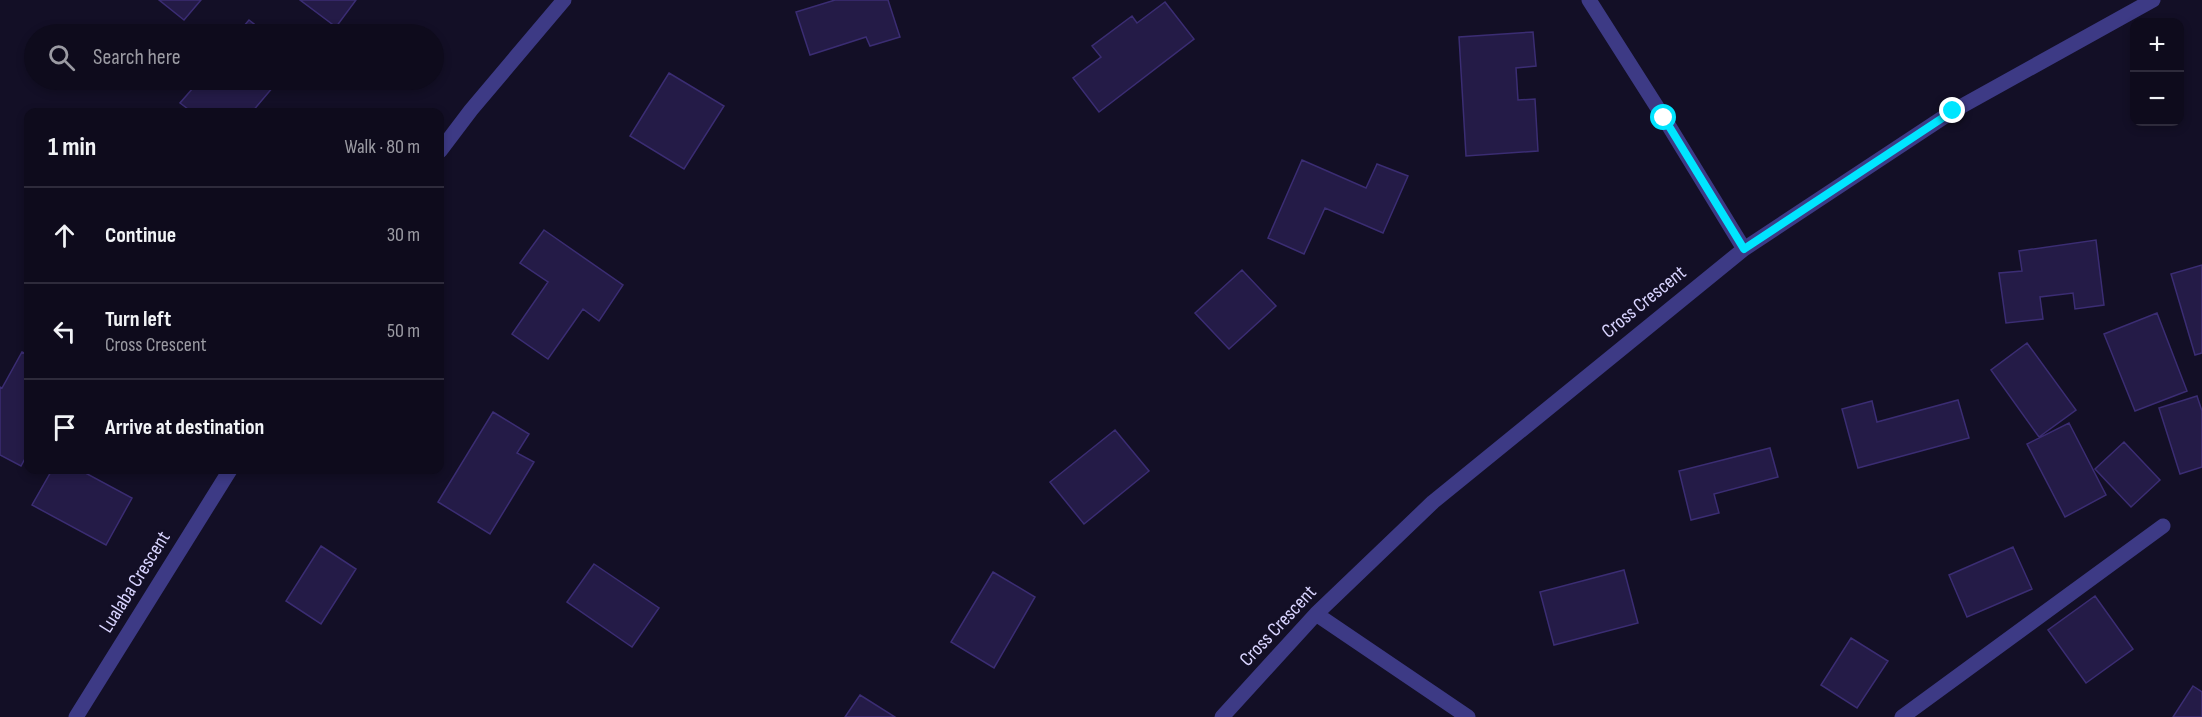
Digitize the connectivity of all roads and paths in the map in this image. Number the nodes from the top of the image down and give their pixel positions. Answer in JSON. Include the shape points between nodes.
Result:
{"nodes":[{"id":1,"x":564,"y":0,"type":"edge"},
{"id":2,"x":1589,"y":0,"type":"edge"},
{"id":3,"x":2153,"y":0,"type":"edge"},
{"id":4,"x":444,"y":147,"type":"edge"},
{"id":5,"x":1744,"y":249,"type":"junction"},
{"id":6,"x":228,"y":474,"type":"edge"},
{"id":7,"x":2163,"y":526,"type":"dead end"},
{"id":8,"x":1316,"y":614,"type":"junction"},
{"id":9,"x":76,"y":717,"type":"edge"},
{"id":10,"x":1222,"y":717,"type":"edge"},
{"id":11,"x":1468,"y":717,"type":"edge"},
{"id":12,"x":1902,"y":717,"type":"edge"}],
"edges":[{"from":1,"to":4,"type":"street"},
{"from":2,"to":5,"type":"street"},
{"from":3,"to":5,"type":"street","name":"Cross Crescent","via":[[1953,111]]},
{"from":5,"to":8,"type":"street","name":"Cross Crescent","via":[[1433,502]]},
{"from":6,"to":9,"type":"street","name":"Lualaba Crescent"},
{"from":7,"to":12,"type":"street"},
{"from":8,"to":10,"type":"street","name":"Cross Crescent"},
{"from":8,"to":11,"type":"street"}]}
